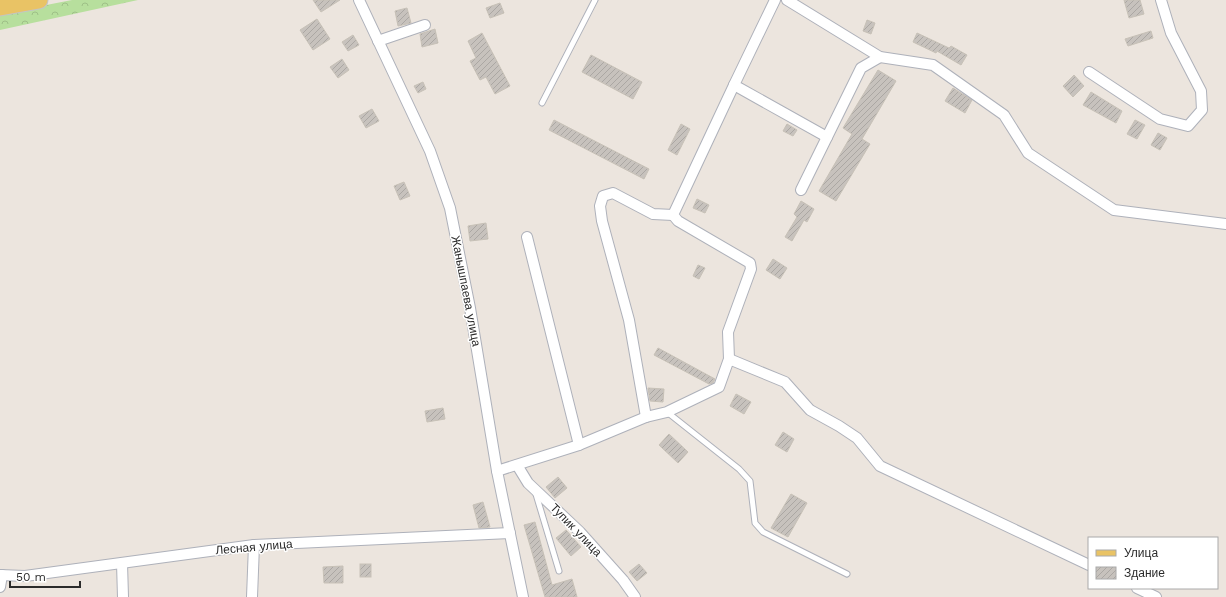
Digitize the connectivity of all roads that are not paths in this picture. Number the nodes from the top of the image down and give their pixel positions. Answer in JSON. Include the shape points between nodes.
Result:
{"nodes":[{"id":1,"x":39,"y":0,"type":"edge"},
{"id":2,"x":359,"y":0,"type":"edge"},
{"id":3,"x":595,"y":0,"type":"edge"},
{"id":4,"x":775,"y":0,"type":"edge"},
{"id":5,"x":787,"y":0,"type":"edge"},
{"id":6,"x":1161,"y":0,"type":"edge"},
{"id":7,"x":0,"y":7,"type":"edge"},
{"id":8,"x":425,"y":25,"type":"dead end"},
{"id":9,"x":378,"y":41,"type":"junction"},
{"id":10,"x":880,"y":57,"type":"junction"},
{"id":11,"x":1090,"y":72,"type":"dead end"},
{"id":12,"x":734,"y":85,"type":"junction"},
{"id":13,"x":542,"y":103,"type":"dead end"},
{"id":14,"x":827,"y":137,"type":"junction"},
{"id":15,"x":800,"y":190,"type":"dead end"},
{"id":16,"x":673,"y":216,"type":"junction"},
{"id":17,"x":1226,"y":224,"type":"edge"},
{"id":18,"x":527,"y":237,"type":"dead end"},
{"id":19,"x":729,"y":359,"type":"junction"},
{"id":20,"x":667,"y":412,"type":"junction"},
{"id":21,"x":646,"y":417,"type":"junction"},
{"id":22,"x":579,"y":445,"type":"junction"},
{"id":23,"x":516,"y":465,"type":"junction"},
{"id":24,"x":497,"y":471,"type":"junction"},
{"id":25,"x":534,"y":488,"type":"junction"},
{"id":26,"x":510,"y":532,"type":"junction"},
{"id":27,"x":254,"y":545,"type":"junction"},
{"id":28,"x":122,"y":563,"type":"junction"},
{"id":29,"x":1088,"y":565,"type":"edge"},
{"id":30,"x":559,"y":571,"type":"dead end"},
{"id":31,"x":847,"y":574,"type":"dead end"},
{"id":32,"x":1,"y":575,"type":"edge"},
{"id":33,"x":0,"y":587,"type":"edge"},
{"id":34,"x":1139,"y":589,"type":"edge"},
{"id":35,"x":123,"y":597,"type":"edge"},
{"id":36,"x":252,"y":597,"type":"edge"},
{"id":37,"x":524,"y":597,"type":"edge"},
{"id":38,"x":635,"y":597,"type":"edge"},
{"id":39,"x":1156,"y":597,"type":"edge"}],
"edges":[{"from":1,"to":7,"type":"main road"},
{"from":2,"to":9,"type":"street","name":"Жанышпаева улица"},
{"from":3,"to":13,"type":"lane"},
{"from":4,"to":12,"type":"street"},
{"from":5,"to":10,"type":"street"},
{"from":6,"to":11,"type":"street","via":[[1171,33],[1201,92],[1202,110],[1188,126],[1160,119]]},
{"from":8,"to":9,"type":"street"},
{"from":9,"to":24,"type":"street","name":"Жанышпаева улица","via":[[430,151],[450,208],[470,308]]},
{"from":10,"to":14,"type":"street","via":[[861,68]]},
{"from":10,"to":17,"type":"street","via":[[932,65],[1004,115],[1028,153],[1114,210]]},
{"from":12,"to":14,"type":"street"},
{"from":12,"to":16,"type":"street"},
{"from":14,"to":15,"type":"street"},
{"from":16,"to":19,"type":"street","via":[[750,263],[751,269],[728,332]]},
{"from":16,"to":21,"type":"street","via":[[653,214],[613,193],[603,196],[600,206],[629,320]]},
{"from":18,"to":22,"type":"street"},
{"from":19,"to":20,"type":"street","via":[[719,387]]},
{"from":19,"to":29,"type":"street","via":[[785,382],[810,410],[857,438],[880,466]]},
{"from":20,"to":21,"type":"street"},
{"from":20,"to":31,"type":"lane","via":[[740,469],[750,481],[755,523],[763,532]]},
{"from":21,"to":22,"type":"street"},
{"from":22,"to":23,"type":"street"},
{"from":23,"to":24,"type":"street"},
{"from":23,"to":25,"type":"street","name":"Тупик улица"},
{"from":24,"to":26,"type":"street","name":"Жанышпаева улица"},
{"from":25,"to":30,"type":"lane"},
{"from":25,"to":38,"type":"street","name":"Тупик улица","via":[[580,532]]},
{"from":26,"to":27,"type":"street","name":"Лесная улица"},
{"from":26,"to":37,"type":"street","name":"Жанышпаева улица"},
{"from":27,"to":28,"type":"street","name":"Лесная улица"},
{"from":27,"to":36,"type":"street"},
{"from":28,"to":32,"type":"street","name":"Лесная улица","via":[[25,576]]},
{"from":28,"to":35,"type":"street"},
{"from":32,"to":33,"type":"street"},
{"from":34,"to":39,"type":"street"}]}
